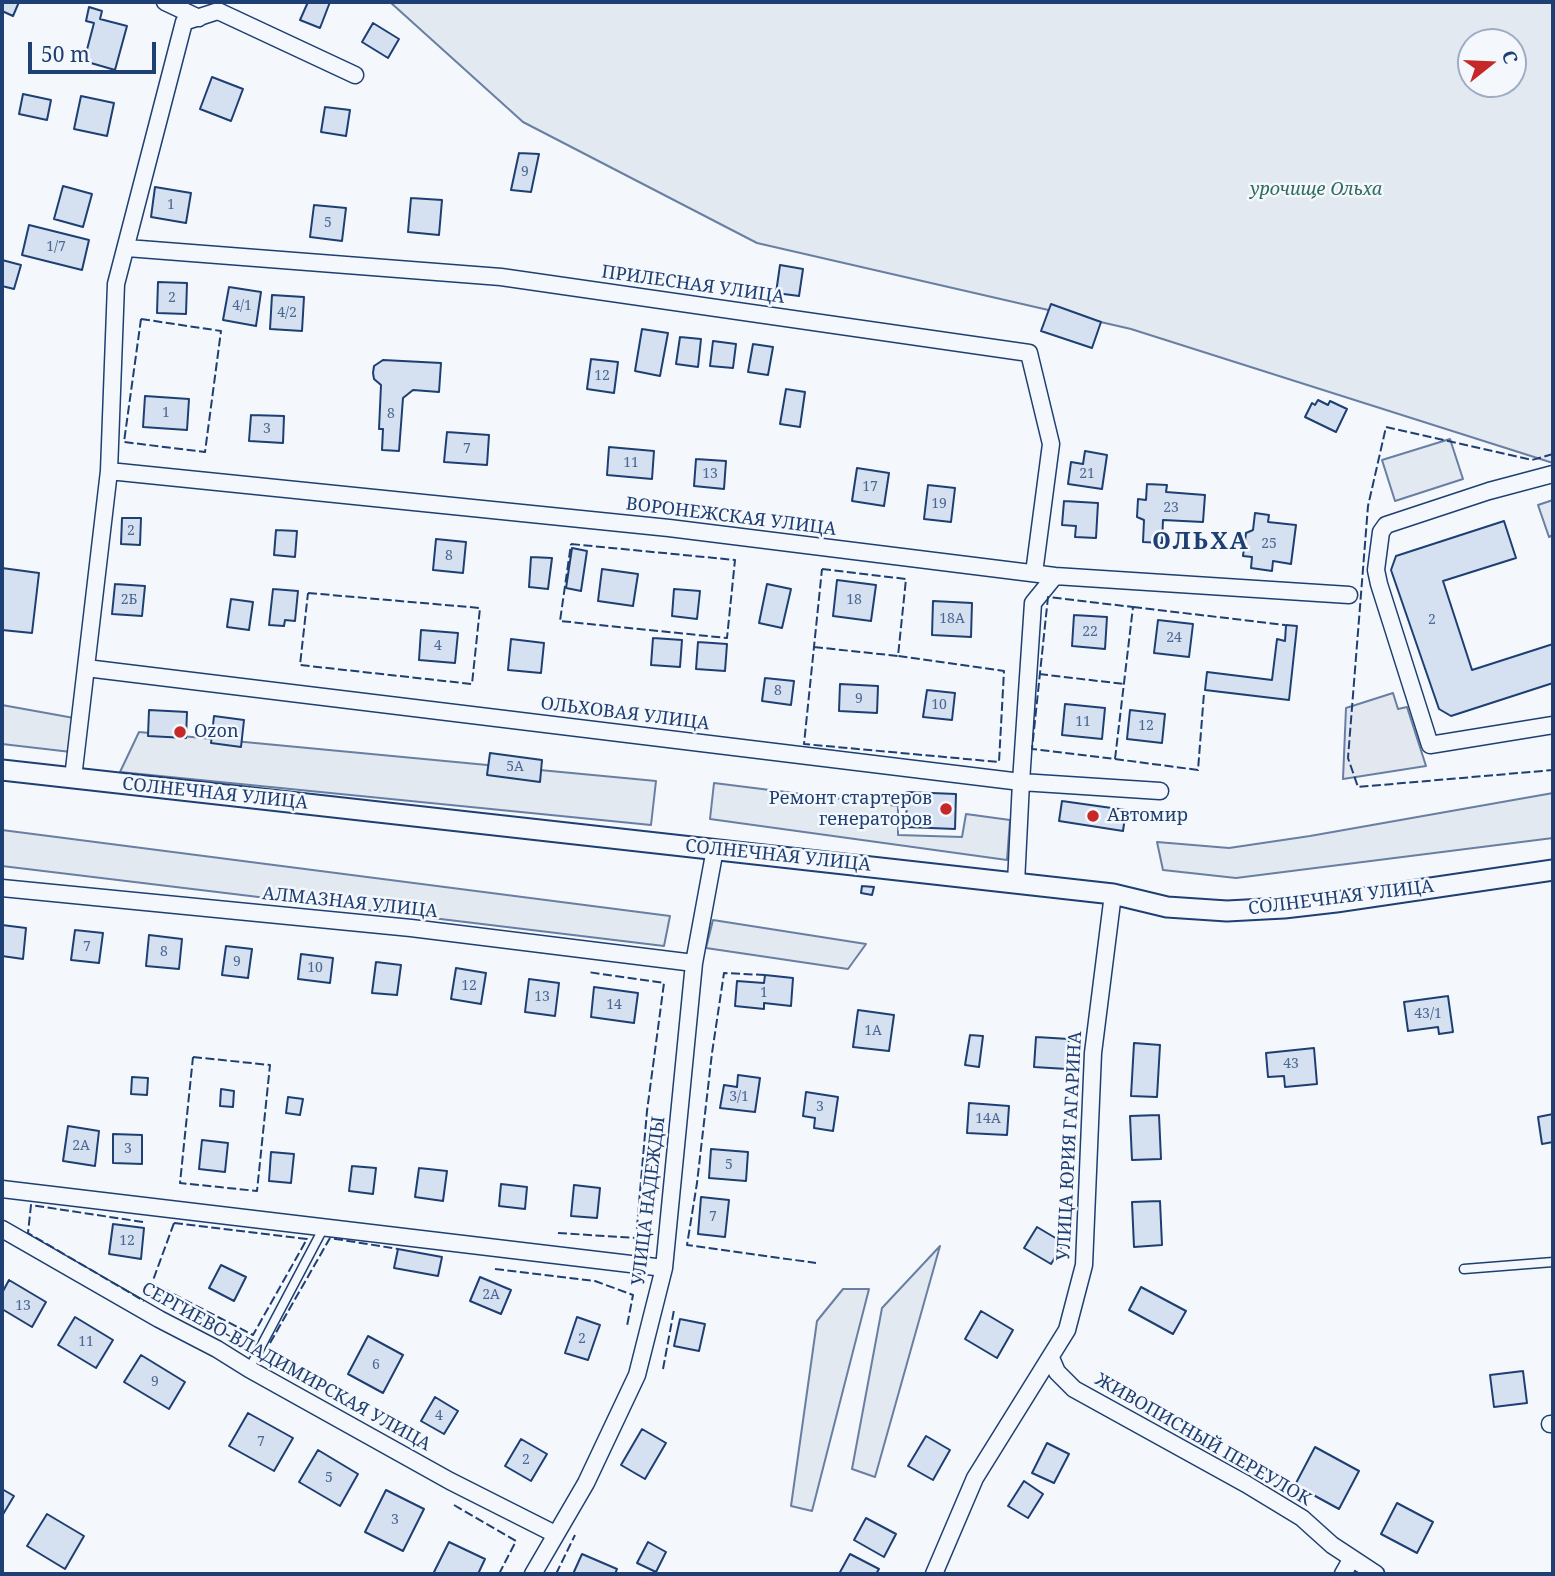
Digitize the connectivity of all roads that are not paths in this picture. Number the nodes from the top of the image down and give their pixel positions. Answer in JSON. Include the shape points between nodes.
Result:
{"nodes":[{"id":1,"x":165,"y":2,"type":"edge"},
{"id":2,"x":199,"y":18,"type":"junction"},
{"id":3,"x":355,"y":75,"type":"dead end"},
{"id":4,"x":127,"y":248,"type":"junction"},
{"id":5,"x":108,"y":471,"type":"junction"},
{"id":6,"x":1553,"y":474,"type":"edge"},
{"id":7,"x":1034,"y":573,"type":"junction"},
{"id":8,"x":1055,"y":576,"type":"junction"},
{"id":9,"x":1349,"y":595,"type":"dead end"},
{"id":10,"x":86,"y":668,"type":"junction"},
{"id":11,"x":1553,"y":725,"type":"edge"},
{"id":12,"x":2,"y":770,"type":"edge"},
{"id":13,"x":74,"y":778,"type":"junction"},
{"id":14,"x":1021,"y":782,"type":"junction"},
{"id":15,"x":1160,"y":791,"type":"dead end"},
{"id":16,"x":715,"y":849,"type":"junction"},
{"id":17,"x":1553,"y":870,"type":"edge"},
{"id":18,"x":1016,"y":883,"type":"junction"},
{"id":19,"x":2,"y":888,"type":"edge"},
{"id":20,"x":1113,"y":894,"type":"junction"},
{"id":21,"x":694,"y":963,"type":"junction"},
{"id":22,"x":2,"y":1189,"type":"edge"},
{"id":23,"x":324,"y":1227,"type":"junction"},
{"id":24,"x":2,"y":1229,"type":"edge"},
{"id":25,"x":1553,"y":1262,"type":"edge"},
{"id":26,"x":664,"y":1268,"type":"junction"},
{"id":27,"x":1464,"y":1269,"type":"dead end"},
{"id":28,"x":1051,"y":1358,"type":"junction"},
{"id":29,"x":249,"y":1368,"type":"junction"},
{"id":30,"x":555,"y":1534,"type":"junction"},
{"id":31,"x":1352,"y":1558,"type":"junction"},
{"id":32,"x":533,"y":1574,"type":"edge"},
{"id":33,"x":934,"y":1574,"type":"edge"},
{"id":34,"x":1343,"y":1574,"type":"edge"},
{"id":35,"x":1377,"y":1574,"type":"edge"}],
"edges":[{"from":1,"to":2,"type":"street"},
{"from":2,"to":3,"type":"street","via":[[218,11]]},
{"from":2,"to":4,"type":"street","via":[[184,22]]},
{"from":4,"to":5,"type":"street","via":[[117,284]]},
{"from":4,"to":7,"type":"street","name":"ПРИЛЕСНАЯ УЛИЦА","via":[[501,277],[1029,353],[1051,444]]},
{"from":5,"to":7,"type":"street","name":"ВОРОНЕЖСКАЯ УЛИЦА","via":[[669,528]]},
{"from":5,"to":10,"type":"street"},
{"from":6,"to":11,"type":"street","via":[[1386,525],[1376,570],[1430,745]]},
{"from":7,"to":8,"type":"street","name":"ВОРОНЕЖСКАЯ УЛИЦА"},
{"from":8,"to":9,"type":"street","name":"ВОРОНЕЖСКАЯ УЛИЦА"},
{"from":8,"to":14,"type":"street","via":[[1033,603]]},
{"from":10,"to":13,"type":"street"},
{"from":10,"to":14,"type":"street","name":"ОЛЬХОВАЯ УЛИЦА"},
{"from":12,"to":13,"type":"street","name":"СОЛНЕЧНАЯ УЛИЦА"},
{"from":13,"to":16,"type":"street","name":"СОЛНЕЧНАЯ УЛИЦА"},
{"from":14,"to":15,"type":"street","name":"ОЛЬХОВАЯ УЛИЦА"},
{"from":14,"to":18,"type":"street"},
{"from":16,"to":18,"type":"street","name":"СОЛНЕЧНАЯ УЛИЦА"},
{"from":16,"to":21,"type":"street","name":"УЛИЦА НАДЕЖДЫ"},
{"from":17,"to":20,"type":"street","name":"СОЛНЕЧНАЯ УЛИЦА","via":[[1284,908],[1167,907]]},
{"from":18,"to":20,"type":"street","name":"СОЛНЕЧНАЯ УЛИЦА"},
{"from":19,"to":21,"type":"street","name":"АЛМАЗНАЯ УЛИЦА","via":[[411,928]]},
{"from":20,"to":28,"type":"street","name":"УЛИЦА ЮРИЯ ГАГАРИНА","via":[[1093,1053],[1084,1265],[1067,1330]]},
{"from":21,"to":26,"type":"street","name":"УЛИЦА НАДЕЖДЫ"},
{"from":22,"to":23,"type":"street"},
{"from":23,"to":26,"type":"street"},
{"from":23,"to":29,"type":"lane"},
{"from":24,"to":29,"type":"street","name":"СЕРГИЕВО-ВЛАДИМИРСКАЯ УЛИЦА"},
{"from":25,"to":27,"type":"lane"},
{"from":26,"to":30,"type":"street","name":"УЛИЦА НАДЕЖДЫ","via":[[637,1375],[586,1483]]},
{"from":28,"to":31,"type":"street","name":"ЖИВОПИСНЫЙ ПЕРЕУЛОК","via":[[1057,1373],[1074,1388],[1291,1511]]},
{"from":28,"to":33,"type":"street","name":"УЛИЦА ЮРИЯ ГАГАРИНА","via":[[975,1478]]},
{"from":29,"to":30,"type":"street","name":"СЕРГИЕВО-ВЛАДИМИРСКАЯ УЛИЦА"},
{"from":30,"to":32,"type":"street","name":"УЛИЦА НАДЕЖДЫ"},
{"from":31,"to":34,"type":"street"},
{"from":31,"to":35,"type":"street","name":"ЖИВОПИСНЫЙ ПЕРЕУЛОК"}]}
